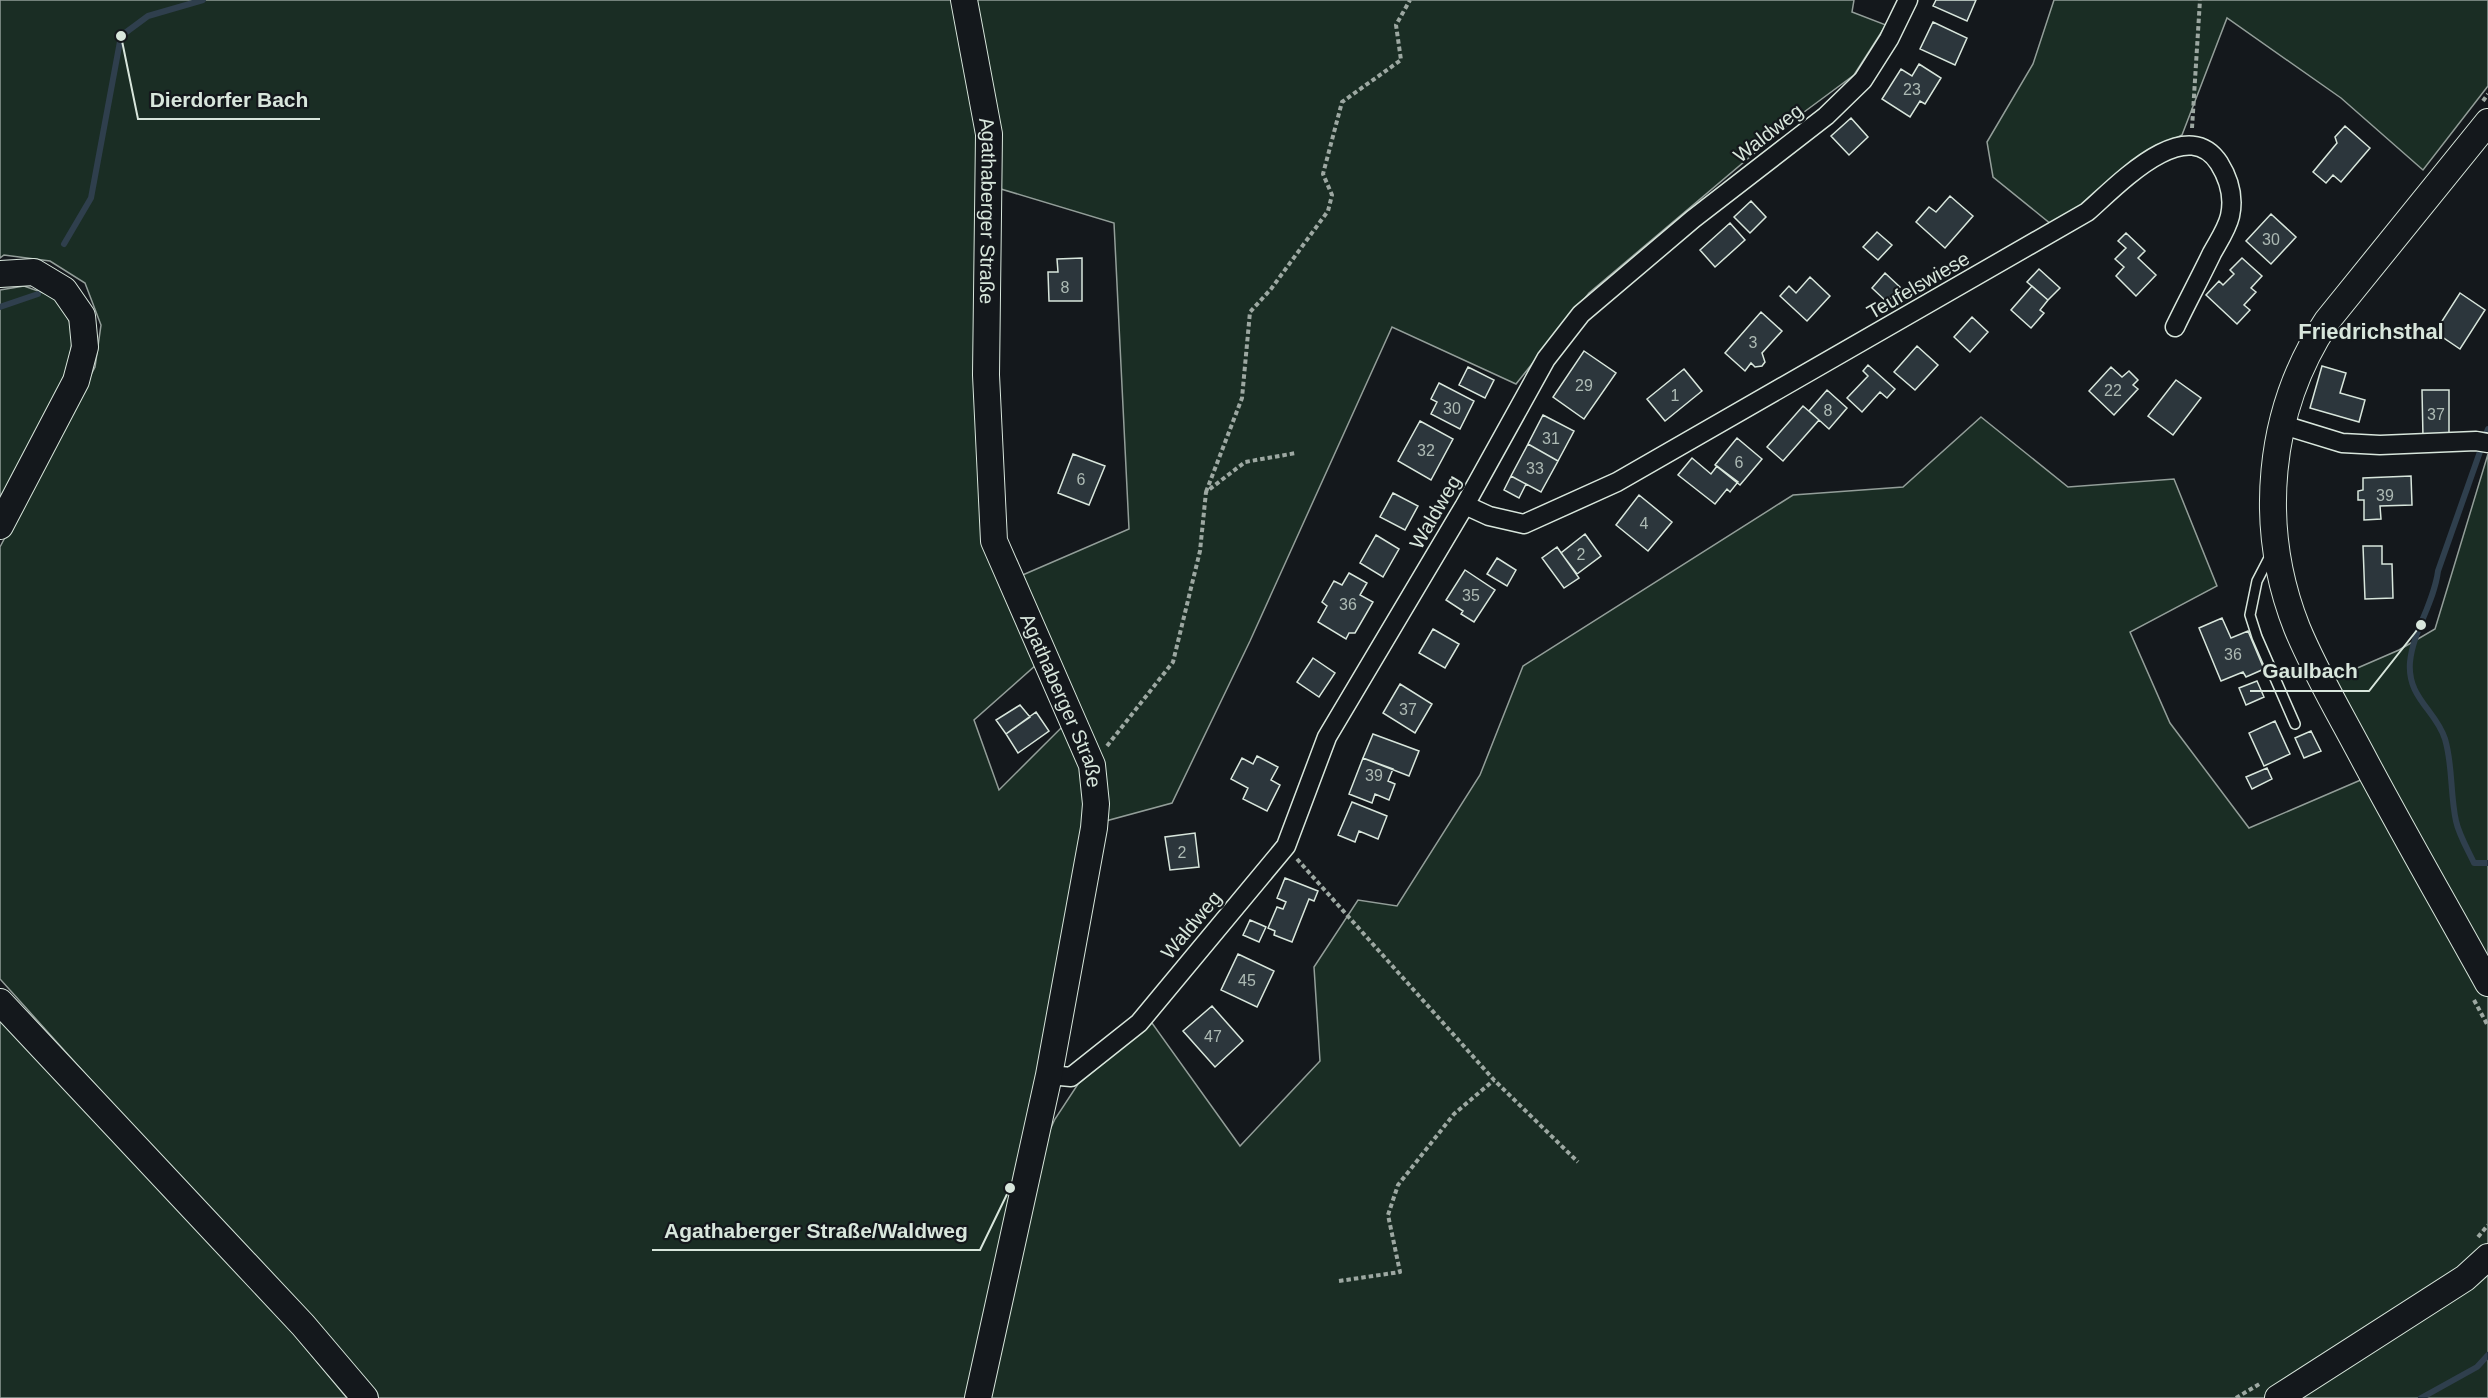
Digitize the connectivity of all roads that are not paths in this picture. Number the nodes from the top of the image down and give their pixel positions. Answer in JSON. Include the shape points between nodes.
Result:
{"nodes":[{"id":1,"x":964,"y":0,"type":"edge"},
{"id":2,"x":1908,"y":0,"type":"edge"},
{"id":3,"x":2488,"y":122,"type":"edge"},
{"id":4,"x":0,"y":274,"type":"edge"},
{"id":5,"x":2175,"y":327,"type":"dead end"},
{"id":6,"x":2280,"y":424,"type":"junction"},
{"id":7,"x":2482,"y":442,"type":"edge"},
{"id":8,"x":1465,"y":505,"type":"junction"},
{"id":9,"x":0,"y":526,"type":"edge"},
{"id":10,"x":2276,"y":544,"type":"junction"},
{"id":11,"x":2295,"y":724,"type":"dead end"},
{"id":12,"x":2488,"y":983,"type":"edge"},
{"id":13,"x":0,"y":1002,"type":"edge"},
{"id":14,"x":1049,"y":1075,"type":"junction"},
{"id":15,"x":2488,"y":1257,"type":"edge"},
{"id":16,"x":365,"y":1398,"type":"edge"},
{"id":17,"x":978,"y":1398,"type":"edge"},
{"id":18,"x":2278,"y":1398,"type":"edge"}],
"edges":[{"from":1,"to":14,"type":"main road","name":"Agathaberger Straße","via":[[989,134],[986,375],[994,541],[1092,765],[1096,804]]},
{"from":2,"to":8,"type":"street","name":"Waldweg","via":[[1863,80],[1826,116],[1693,219],[1581,314],[1546,359]]},
{"from":3,"to":6,"type":"main road","via":[[2327,321],[2302,364]]},
{"from":4,"to":9,"type":"main road","via":[[34,272],[64,290],[82,316],[85,347],[76,381]]},
{"from":5,"to":8,"type":"street","name":"Teufelswiese","via":[[2228,223],[2232,202],[2219,163],[2213,155],[2190,146],[2160,152],[2087,212],[1617,482],[1524,524],[1489,516]]},
{"from":6,"to":7,"type":"street","via":[[2342,442]]},
{"from":6,"to":10,"type":"main road","via":[[2274,488]]},
{"from":8,"to":14,"type":"street","name":"Waldweg","via":[[1327,737],[1286,846],[1138,1023],[1071,1077]]},
{"from":10,"to":11,"type":"lane","via":[[2257,581],[2250,615]]},
{"from":10,"to":12,"type":"main road","via":[[2294,618],[2318,672]]},
{"from":13,"to":16,"type":"main road","via":[[303,1325]]},
{"from":14,"to":17,"type":"main road","name":"Agathaberger Straße"},
{"from":15,"to":18,"type":"main road","via":[[2465,1278]]}]}
